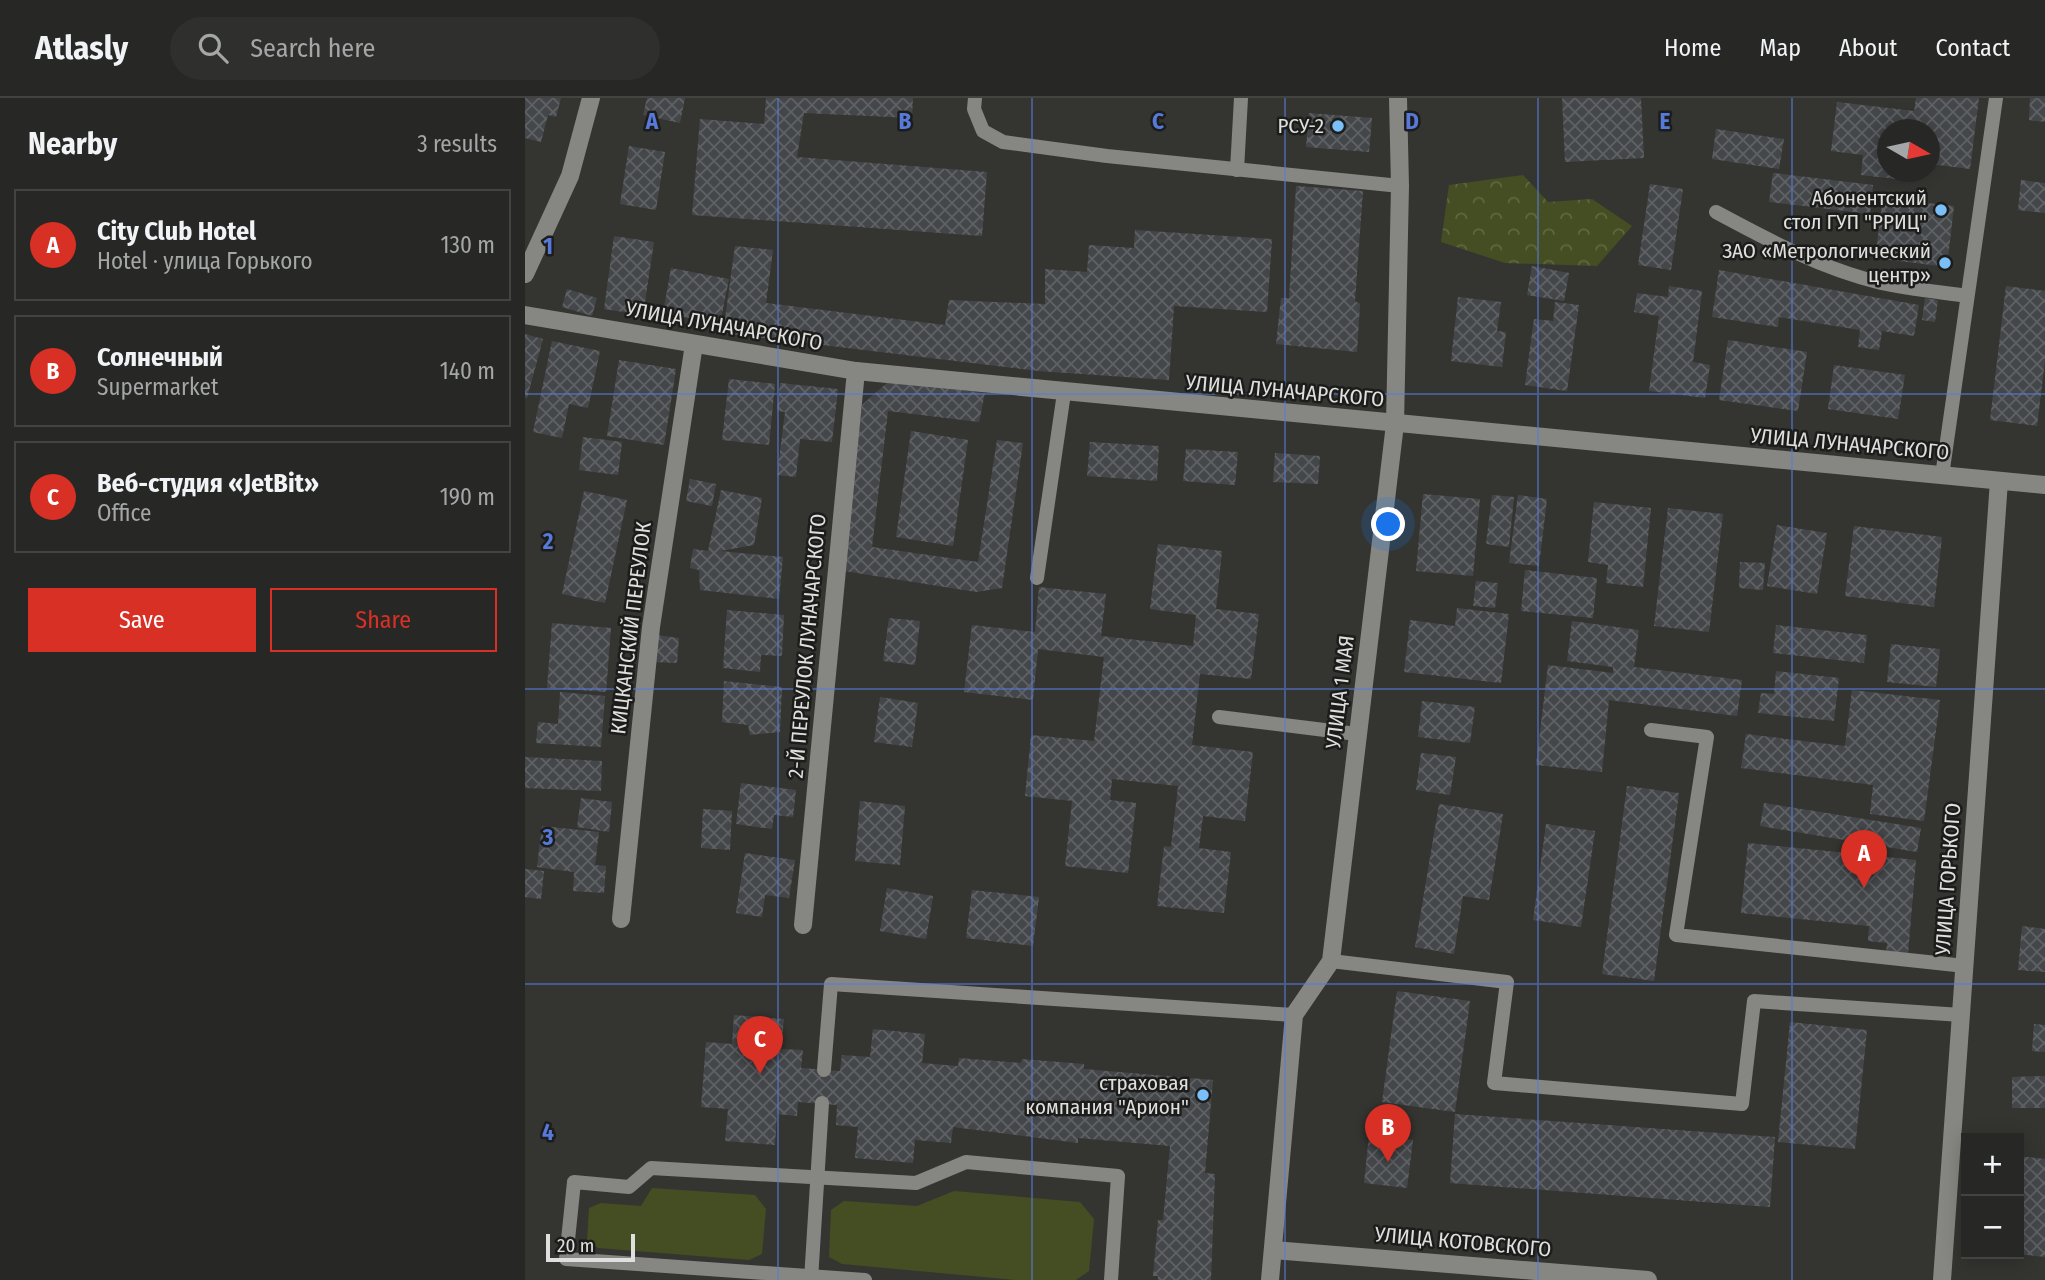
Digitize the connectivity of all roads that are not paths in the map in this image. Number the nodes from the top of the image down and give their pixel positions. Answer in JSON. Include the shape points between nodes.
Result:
{"nodes":[{"id":1,"x":590,"y":98,"type":"edge"},
{"id":2,"x":975,"y":98,"type":"edge"},
{"id":3,"x":1241,"y":98,"type":"edge"},
{"id":4,"x":1398,"y":98,"type":"edge"},
{"id":5,"x":1996,"y":98,"type":"edge"},
{"id":6,"x":1237,"y":170,"type":"junction"},
{"id":7,"x":1400,"y":186,"type":"junction"},
{"id":8,"x":1716,"y":212,"type":"dead end"},
{"id":9,"x":525,"y":274,"type":"edge"},
{"id":10,"x":1967,"y":296,"type":"junction"},
{"id":11,"x":525,"y":315,"type":"edge"},
{"id":12,"x":694,"y":344,"type":"junction"},
{"id":13,"x":856,"y":371,"type":"junction"},
{"id":14,"x":1064,"y":393,"type":"junction"},
{"id":15,"x":1395,"y":424,"type":"junction"},
{"id":16,"x":1942,"y":476,"type":"junction"},
{"id":17,"x":1999,"y":481,"type":"junction"},
{"id":18,"x":2045,"y":485,"type":"edge"},
{"id":19,"x":1037,"y":578,"type":"dead end"},
{"id":20,"x":1219,"y":717,"type":"dead end"},
{"id":21,"x":1651,"y":730,"type":"dead end"},
{"id":22,"x":1357,"y":733,"type":"junction"},
{"id":23,"x":621,"y":919,"type":"dead end"},
{"id":24,"x":803,"y":925,"type":"dead end"},
{"id":25,"x":1331,"y":961,"type":"junction"},
{"id":26,"x":1965,"y":967,"type":"junction"},
{"id":27,"x":1294,"y":1015,"type":"junction"},
{"id":28,"x":1961,"y":1015,"type":"junction"},
{"id":29,"x":824,"y":1070,"type":"dead end"},
{"id":30,"x":822,"y":1104,"type":"dead end"},
{"id":31,"x":817,"y":1178,"type":"junction"},
{"id":32,"x":1273,"y":1250,"type":"junction"},
{"id":33,"x":811,"y":1277,"type":"edge"},
{"id":34,"x":865,"y":1280,"type":"edge"},
{"id":35,"x":1111,"y":1280,"type":"edge"},
{"id":36,"x":1271,"y":1280,"type":"edge"},
{"id":37,"x":1649,"y":1280,"type":"edge"},
{"id":38,"x":1942,"y":1280,"type":"edge"}],
"edges":[{"from":1,"to":9,"type":"street","via":[[571,176]]},
{"from":2,"to":6,"type":"lane","via":[[974,109],[983,131],[1003,142]]},
{"from":3,"to":6,"type":"lane"},
{"from":4,"to":7,"type":"street","name":"УЛИЦА 1 МАЯ"},
{"from":5,"to":10,"type":"lane"},
{"from":6,"to":7,"type":"lane"},
{"from":7,"to":15,"type":"street","name":"УЛИЦА 1 МАЯ"},
{"from":8,"to":10,"type":"lane","via":[[1843,272]]},
{"from":10,"to":16,"type":"lane"},
{"from":11,"to":12,"type":"street","name":"УЛИЦА ЛУНАЧАРСКОГО"},
{"from":12,"to":13,"type":"street","name":"УЛИЦА ЛУНАЧАРСКОГО"},
{"from":12,"to":23,"type":"street","name":"КИЦКАНСКИЙ ПЕРЕУЛОК","via":[[651,627]]},
{"from":13,"to":14,"type":"street","name":"УЛИЦА ЛУНАЧАРСКОГО"},
{"from":13,"to":24,"type":"street","name":"2-Й ПЕРЕУЛОК ЛУНАЧАРСКОГО"},
{"from":14,"to":15,"type":"street","name":"УЛИЦА ЛУНАЧАРСКОГО"},
{"from":14,"to":19,"type":"lane"},
{"from":15,"to":16,"type":"street","name":"УЛИЦА ЛУНАЧАРСКОГО"},
{"from":15,"to":22,"type":"street","name":"УЛИЦА 1 МАЯ"},
{"from":16,"to":17,"type":"street","name":"УЛИЦА ЛУНАЧАРСКОГО"},
{"from":17,"to":18,"type":"street","name":"УЛИЦА ЛУНАЧАРСКОГО"},
{"from":17,"to":26,"type":"street","name":"УЛИЦА ГОРЬКОГО"},
{"from":20,"to":22,"type":"lane"},
{"from":21,"to":26,"type":"lane","via":[[1707,737],[1676,936]]},
{"from":22,"to":25,"type":"street","name":"УЛИЦА 1 МАЯ"},
{"from":25,"to":27,"type":"street","name":"УЛИЦА 1 МАЯ"},
{"from":25,"to":28,"type":"lane","via":[[1507,982],[1494,1083],[1742,1104],[1754,1001]]},
{"from":26,"to":28,"type":"street","name":"УЛИЦА ГОРЬКОГО"},
{"from":27,"to":29,"type":"lane","via":[[831,984]]},
{"from":27,"to":32,"type":"street","name":"УЛИЦА 1 МАЯ"},
{"from":28,"to":38,"type":"street","name":"УЛИЦА ГОРЬКОГО"},
{"from":30,"to":31,"type":"lane"},
{"from":31,"to":33,"type":"lane"},
{"from":31,"to":33,"type":"lane","via":[[651,1168],[629,1187],[574,1182],[566,1259]]},
{"from":31,"to":35,"type":"lane","via":[[916,1183],[966,1161],[1118,1176]]},
{"from":32,"to":36,"type":"street","name":"УЛИЦА 1 МАЯ"},
{"from":32,"to":37,"type":"street","name":"УЛИЦА КОТОВСКОГО"},
{"from":33,"to":34,"type":"lane"}]}
